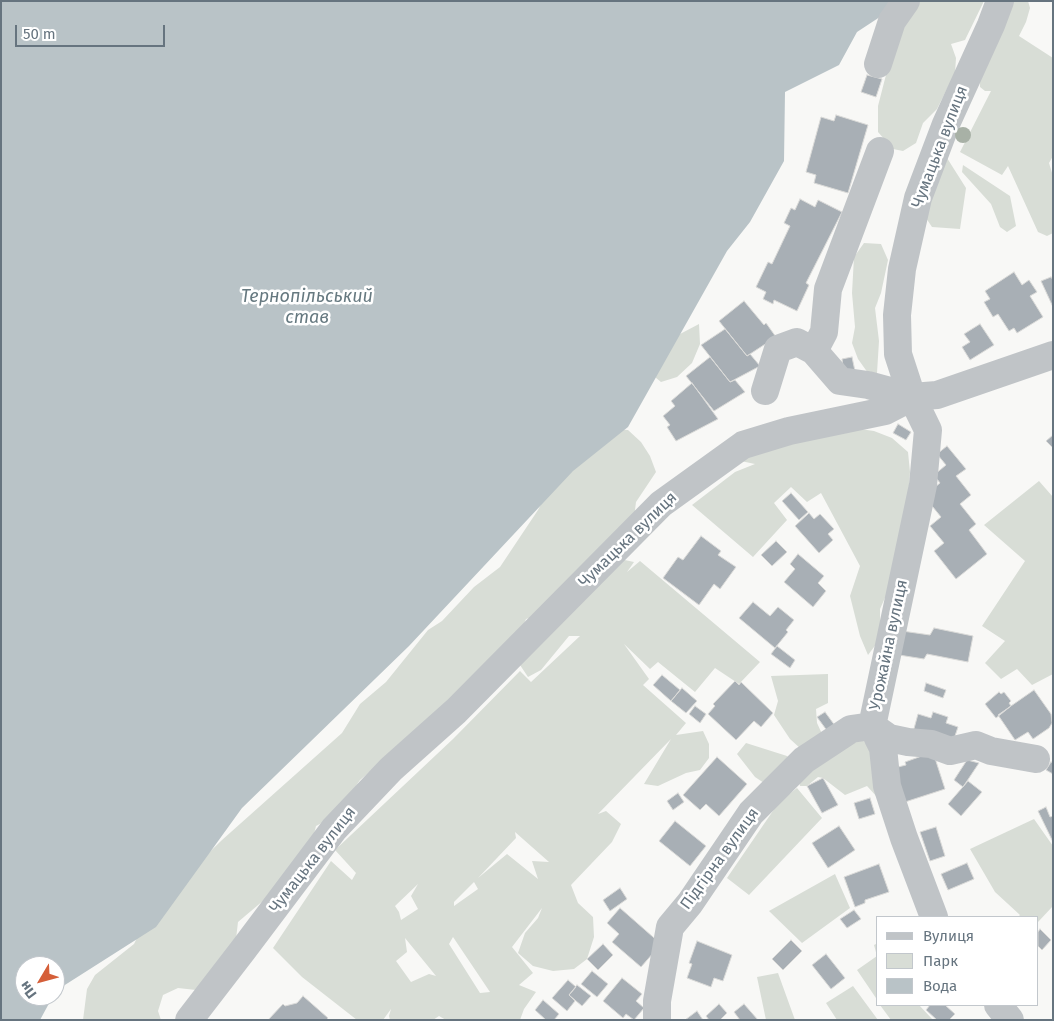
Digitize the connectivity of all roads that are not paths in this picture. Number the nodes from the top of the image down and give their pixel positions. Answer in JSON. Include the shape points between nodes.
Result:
{"nodes":[{"id":1,"x":906,"y":1,"type":"edge"},
{"id":2,"x":1000,"y":1,"type":"edge"},
{"id":3,"x":878,"y":64,"type":"dead end"},
{"id":4,"x":880,"y":151,"type":"dead end"},
{"id":5,"x":814,"y":352,"type":"junction"},
{"id":6,"x":1053,"y":355,"type":"edge"},
{"id":7,"x":765,"y":391,"type":"dead end"},
{"id":8,"x":912,"y":397,"type":"junction"},
{"id":9,"x":872,"y":726,"type":"junction"},
{"id":10,"x":1036,"y":759,"type":"dead end"},
{"id":11,"x":934,"y":916,"type":"edge"},
{"id":12,"x":999,"y":1006,"type":"edge"},
{"id":13,"x":189,"y":1020,"type":"edge"},
{"id":14,"x":657,"y":1020,"type":"edge"},
{"id":15,"x":1010,"y":1020,"type":"edge"}],
"edges":[{"from":1,"to":3,"type":"street","via":[[892,21]]},
{"from":2,"to":8,"type":"street","name":"Чумацька вулиця","via":[[946,124],[918,198],[902,269],[897,315],[898,354]]},
{"from":4,"to":5,"type":"street","via":[[828,289],[824,332]]},
{"from":5,"to":7,"type":"street","via":[[797,342],[778,349]]},
{"from":5,"to":8,"type":"street","via":[[840,381]]},
{"from":6,"to":8,"type":"street","via":[[937,395]]},
{"from":8,"to":9,"type":"street","name":"Урожайна вулиця","via":[[928,430],[923,485]]},
{"from":8,"to":13,"type":"street","name":"Чумацька вулиця","via":[[885,411],[789,431],[743,445],[661,504],[334,829]]},
{"from":9,"to":10,"type":"street","via":[[889,738],[931,744],[950,751],[976,745]]},
{"from":9,"to":11,"type":"street","name":"Урожайна вулиця","via":[[883,748],[887,786]]},
{"from":9,"to":14,"type":"street","name":"Підгірна вулиця","via":[[851,729],[804,760],[751,813],[670,927],[657,1001]]},
{"from":12,"to":15,"type":"street"}]}
